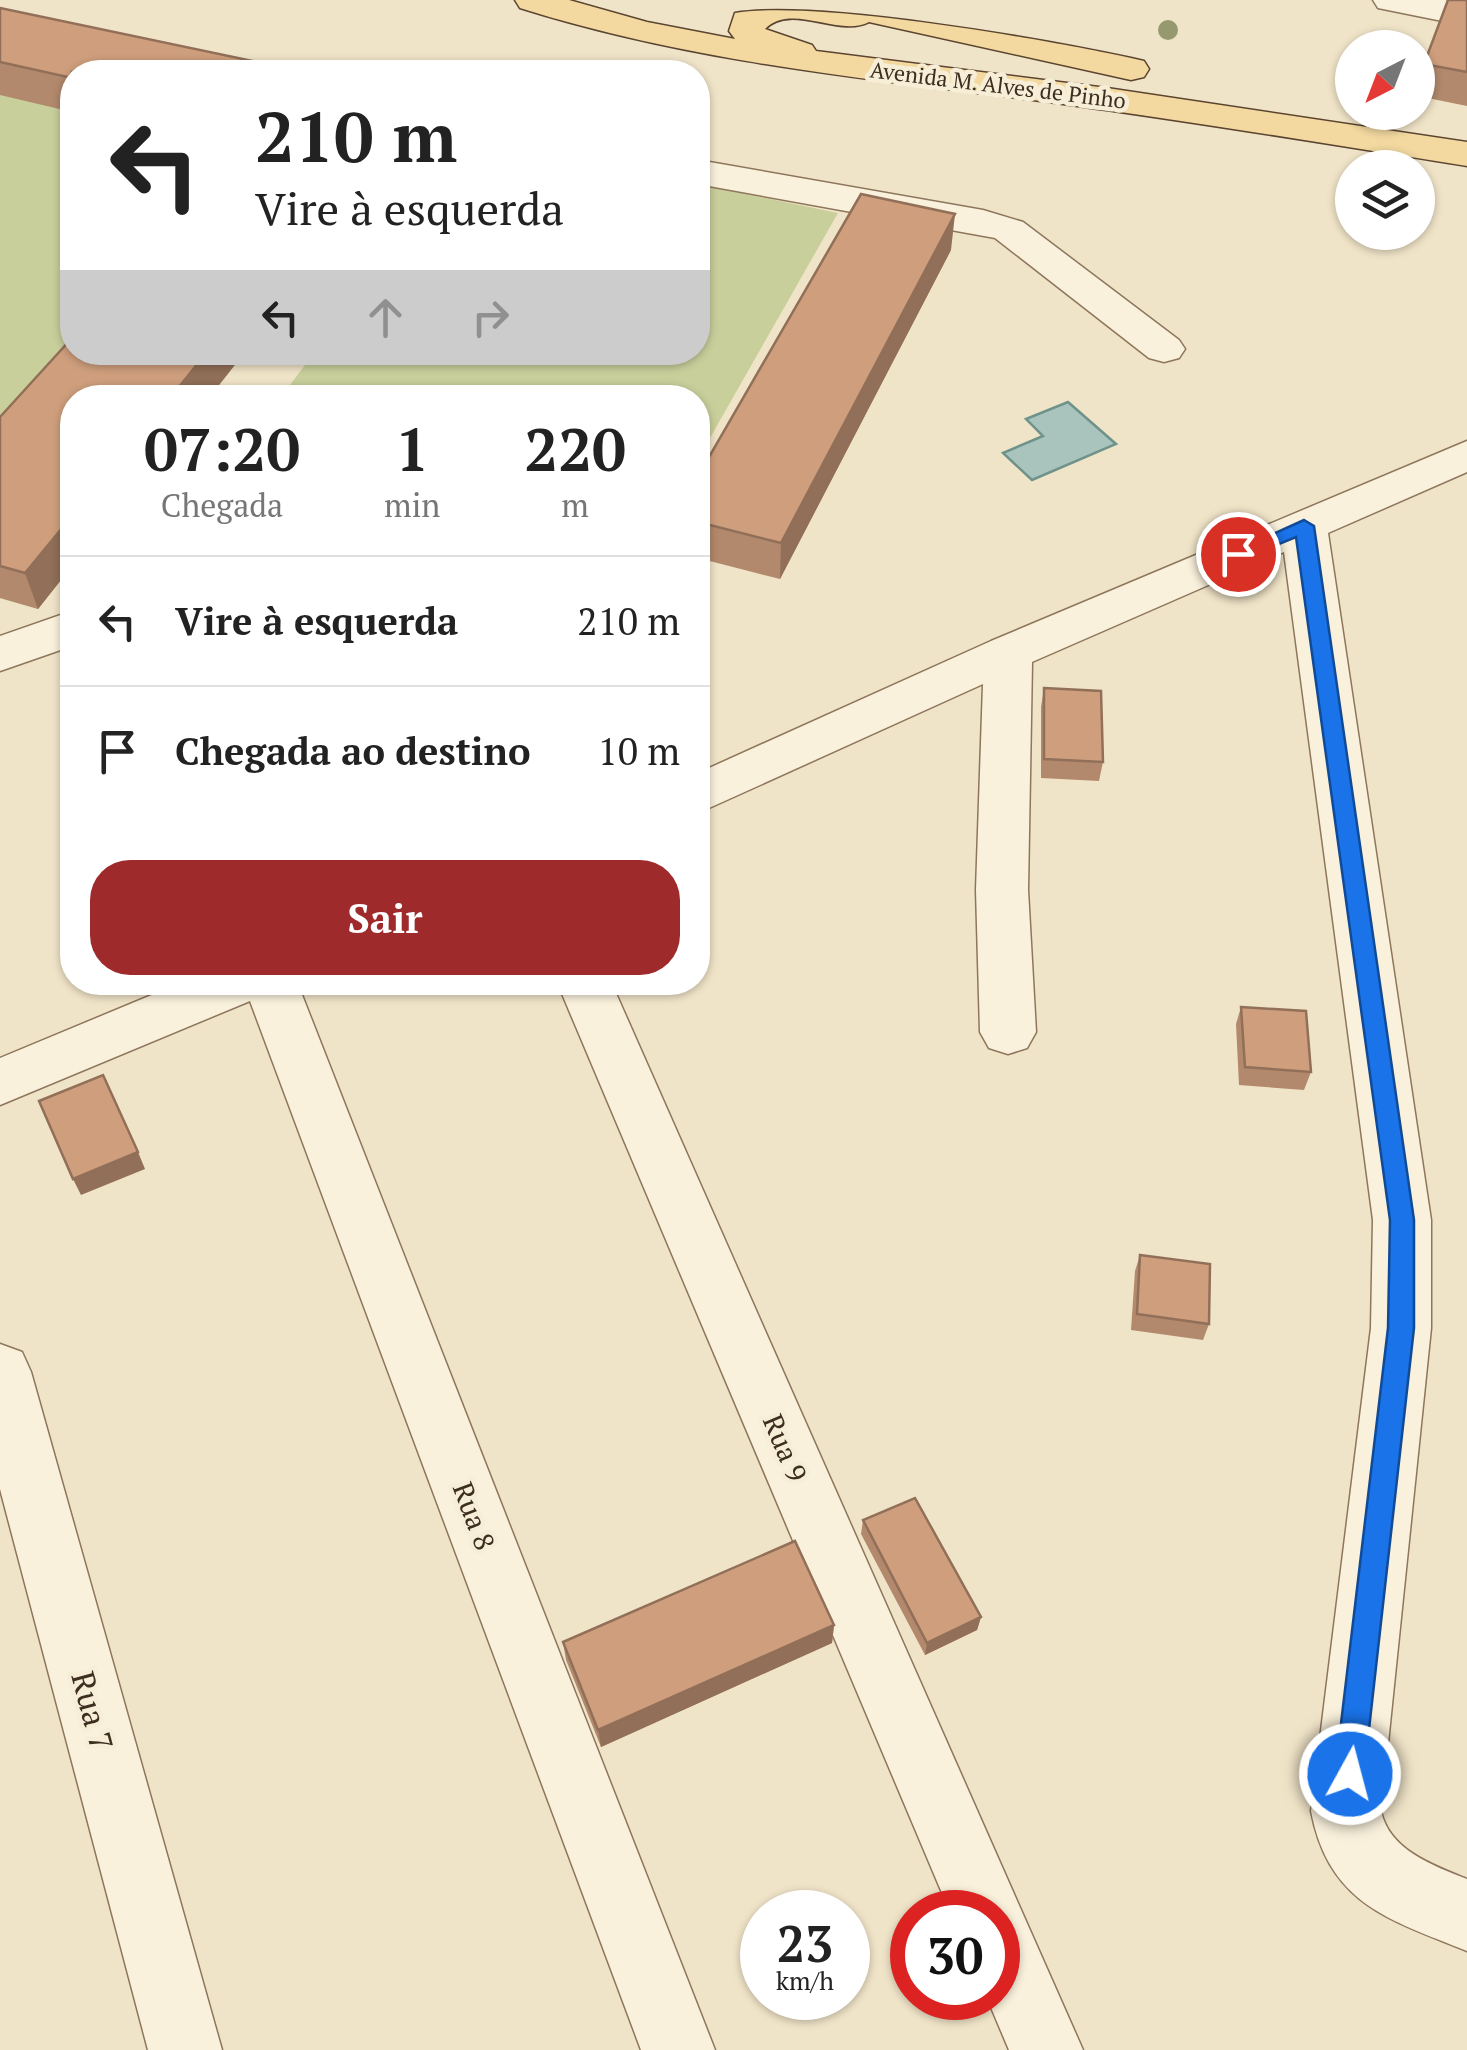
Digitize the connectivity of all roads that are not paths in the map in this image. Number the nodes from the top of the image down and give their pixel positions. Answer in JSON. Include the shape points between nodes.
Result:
{"nodes":[{"id":1,"x":533,"y":0,"type":"edge"},
{"id":2,"x":551,"y":0,"type":"edge"},
{"id":3,"x":603,"y":0,"type":"edge"},
{"id":4,"x":817,"y":0,"type":"edge"},
{"id":5,"x":1390,"y":0,"type":"edge"},
{"id":6,"x":1467,"y":15,"type":"edge"},
{"id":7,"x":1016,"y":44,"type":"junction"},
{"id":8,"x":985,"y":82,"type":"junction"},
{"id":9,"x":1467,"y":138,"type":"edge"},
{"id":10,"x":1467,"y":154,"type":"edge"},
{"id":11,"x":710,"y":174,"type":"edge"},
{"id":12,"x":1164,"y":349,"type":"dead end"},
{"id":13,"x":1467,"y":455,"type":"edge"},
{"id":14,"x":1304,"y":526,"type":"junction"},
{"id":15,"x":0,"y":620,"type":"edge"},
{"id":16,"x":60,"y":625,"type":"edge"},
{"id":17,"x":60,"y":628,"type":"edge"},
{"id":18,"x":1008,"y":653,"type":"junction"},
{"id":19,"x":0,"y":654,"type":"edge"},
{"id":20,"x":710,"y":789,"type":"edge"},
{"id":21,"x":209,"y":995,"type":"edge"},
{"id":22,"x":275,"y":995,"type":"edge"},
{"id":23,"x":590,"y":995,"type":"edge"},
{"id":24,"x":1008,"y":1032,"type":"dead end"},
{"id":25,"x":0,"y":1082,"type":"edge"},
{"id":26,"x":0,"y":1372,"type":"edge"},
{"id":27,"x":976,"y":1890,"type":"edge"},
{"id":28,"x":1467,"y":1916,"type":"edge"},
{"id":29,"x":1020,"y":1989,"type":"edge"},
{"id":30,"x":185,"y":2050,"type":"edge"},
{"id":31,"x":678,"y":2050,"type":"edge"},
{"id":32,"x":1046,"y":2050,"type":"edge"}],
"edges":[{"from":1,"to":8,"type":"main road","name":"Avenida M. Alves de Pinho","via":[[665,39],[755,56]]},
{"from":2,"to":3,"type":"main road"},
{"from":4,"to":7,"type":"main road","name":"Avenida M. Alves de Pinho"},
{"from":5,"to":6,"type":"street"},
{"from":7,"to":8,"type":"main road","via":[[812,10],[774,9],[748,21],[747,31],[757,41],[776,48]]},
{"from":7,"to":9,"type":"main road","name":"Avenida M. Alves de Pinho"},
{"from":8,"to":10,"type":"main road","name":"Avenida M. Alves de Pinho"},
{"from":11,"to":12,"type":"street","via":[[1009,230]]},
{"from":13,"to":14,"type":"street"},
{"from":14,"to":18,"type":"street"},
{"from":14,"to":28,"type":"street","via":[[1402,1220],[1401,1328],[1348,1837],[1375,1873]]},
{"from":15,"to":16,"type":"street"},
{"from":17,"to":19,"type":"street"},
{"from":18,"to":20,"type":"street"},
{"from":18,"to":24,"type":"street","via":[[1001,881]]},
{"from":21,"to":25,"type":"street"},
{"from":22,"to":31,"type":"street","name":"Rua 8"},
{"from":23,"to":27,"type":"street","name":"Rua 9"},
{"from":26,"to":30,"type":"street","name":"Rua 7"},
{"from":29,"to":32,"type":"street"}]}
